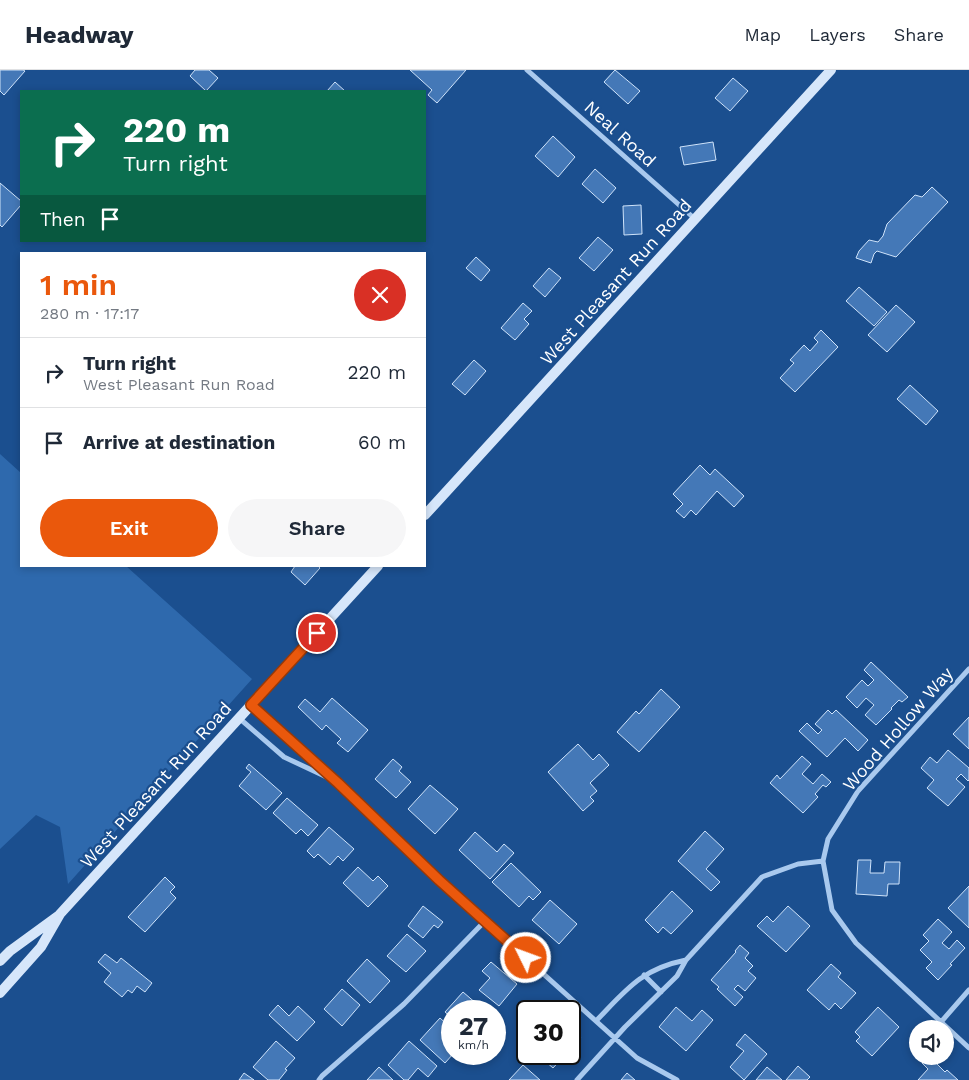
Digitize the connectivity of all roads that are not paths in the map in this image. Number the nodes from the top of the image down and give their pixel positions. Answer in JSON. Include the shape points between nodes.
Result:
{"nodes":[{"id":1,"x":527,"y":70,"type":"edge"},
{"id":2,"x":831,"y":70,"type":"edge"},
{"id":3,"x":695,"y":219,"type":"junction"},
{"id":4,"x":426,"y":514,"type":"edge"},
{"id":5,"x":377,"y":567,"type":"edge"},
{"id":6,"x":969,"y":669,"type":"edge"},
{"id":7,"x":251,"y":705,"type":"junction"},
{"id":8,"x":239,"y":718,"type":"junction"},
{"id":9,"x":338,"y":783,"type":"junction"},
{"id":10,"x":823,"y":862,"type":"junction"},
{"id":11,"x":60,"y":914,"type":"junction"},
{"id":12,"x":484,"y":921,"type":"junction"},
{"id":13,"x":686,"y":960,"type":"junction"},
{"id":14,"x":0,"y":961,"type":"edge"},
{"id":15,"x":644,"y":975,"type":"junction"},
{"id":16,"x":969,"y":990,"type":"edge"},
{"id":17,"x":661,"y":992,"type":"junction"},
{"id":18,"x":0,"y":993,"type":"edge"},
{"id":19,"x":939,"y":1020,"type":"edge"},
{"id":20,"x":943,"y":1020,"type":"edge"},
{"id":21,"x":596,"y":1021,"type":"junction"},
{"id":22,"x":954,"y":1034,"type":"edge"},
{"id":23,"x":615,"y":1038,"type":"junction"},
{"id":24,"x":969,"y":1048,"type":"edge"},
{"id":25,"x":319,"y":1080,"type":"edge"},
{"id":26,"x":577,"y":1080,"type":"edge"},
{"id":27,"x":677,"y":1080,"type":"edge"}],
"edges":[{"from":1,"to":3,"type":"street","name":"Neal Road"},
{"from":2,"to":3,"type":"main road","name":"West Pleasant Run Road"},
{"from":3,"to":4,"type":"main road","name":"West Pleasant Run Road"},
{"from":5,"to":7,"type":"main road","name":"West Pleasant Run Road"},
{"from":6,"to":10,"type":"street","name":"Wood Hollow Way","via":[[858,791],[828,839]]},
{"from":7,"to":8,"type":"main road","name":"West Pleasant Run Road"},
{"from":7,"to":9,"type":"street"},
{"from":8,"to":9,"type":"street","via":[[284,757]]},
{"from":8,"to":11,"type":"main road","name":"West Pleasant Run Road"},
{"from":9,"to":12,"type":"street"},
{"from":10,"to":13,"type":"street","via":[[798,864],[762,877]]},
{"from":10,"to":19,"type":"street","via":[[832,910],[856,943]]},
{"from":11,"to":14,"type":"main road","name":"West Pleasant Run Road"},
{"from":11,"to":18,"type":"main road","name":"West Pleasant Run Road","via":[[41,947]]},
{"from":12,"to":21,"type":"street"},
{"from":12,"to":25,"type":"street","via":[[404,1004]]},
{"from":13,"to":15,"type":"street","via":[[669,963]]},
{"from":13,"to":17,"type":"street","via":[[677,976]]},
{"from":15,"to":17,"type":"street"},
{"from":15,"to":21,"type":"street"},
{"from":16,"to":20,"type":"street"},
{"from":17,"to":23,"type":"street"},
{"from":21,"to":23,"type":"street"},
{"from":22,"to":24,"type":"street"},
{"from":23,"to":26,"type":"street"},
{"from":23,"to":27,"type":"street","via":[[637,1058]]}]}
